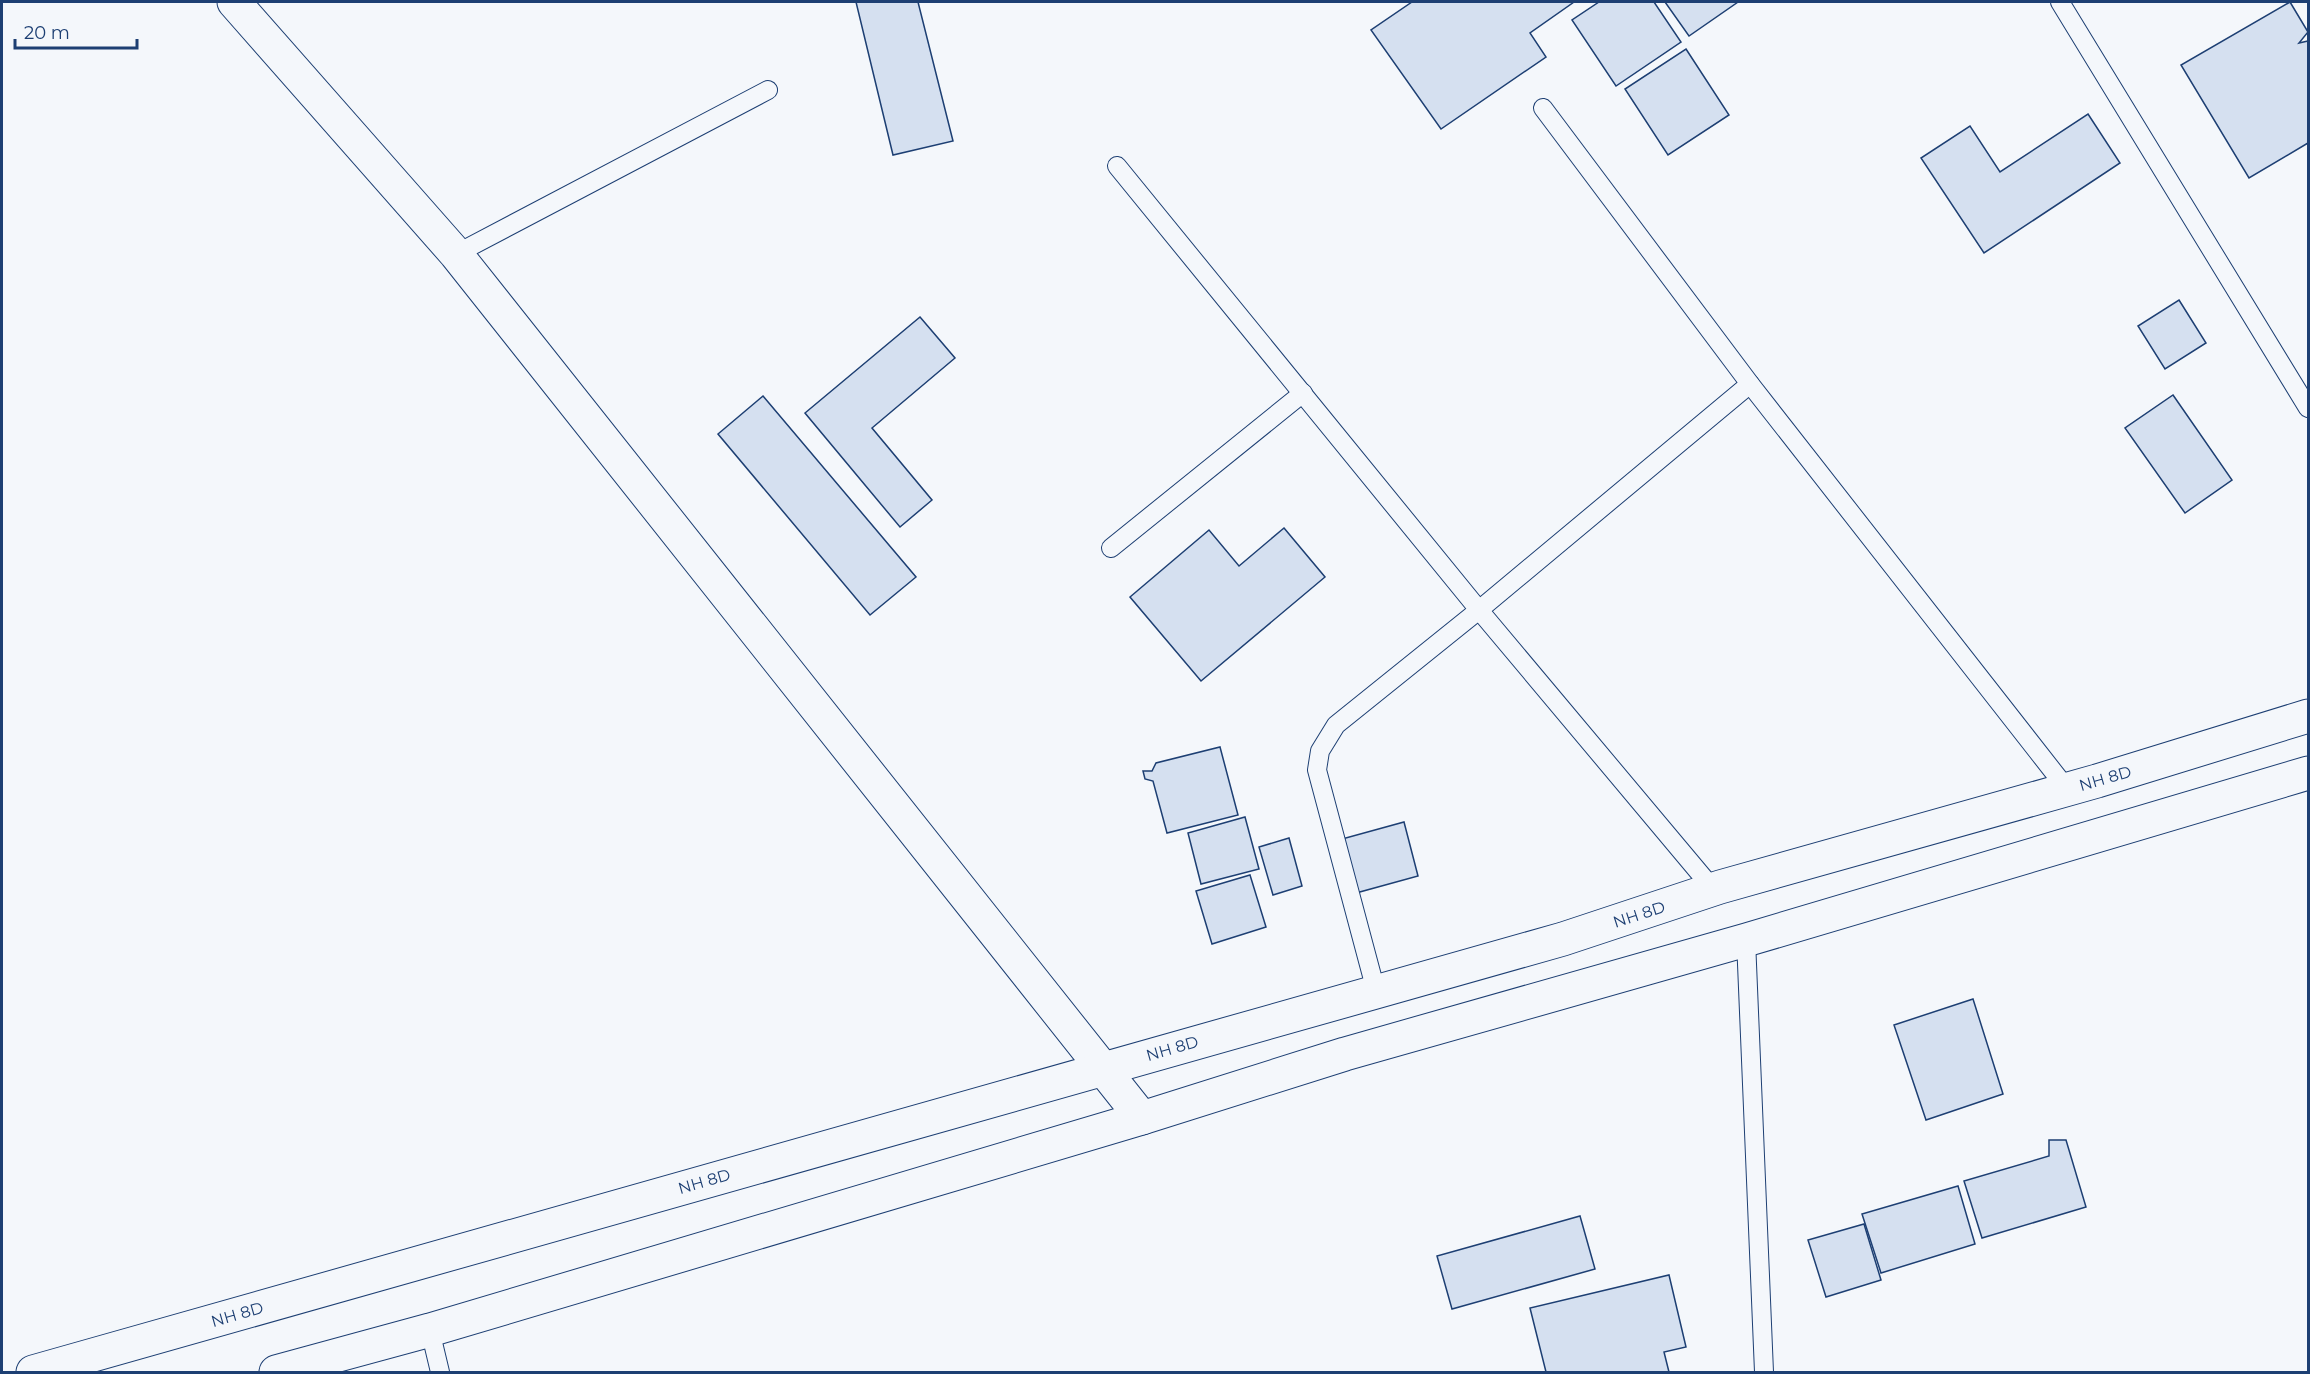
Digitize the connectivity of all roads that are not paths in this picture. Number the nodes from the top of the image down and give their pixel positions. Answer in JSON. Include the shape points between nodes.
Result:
{"nodes":[{"id":1,"x":234,"y":2,"type":"edge"},
{"id":2,"x":2060,"y":2,"type":"edge"},
{"id":3,"x":768,"y":90,"type":"dead end"},
{"id":4,"x":1543,"y":108,"type":"dead end"},
{"id":5,"x":1117,"y":166,"type":"dead end"},
{"id":6,"x":456,"y":254,"type":"junction"},
{"id":7,"x":1750,"y":384,"type":"junction"},
{"id":8,"x":1303,"y":393,"type":"junction"},
{"id":9,"x":2308,"y":408,"type":"edge"},
{"id":10,"x":1111,"y":548,"type":"dead end"},
{"id":11,"x":1479,"y":610,"type":"junction"},
{"id":12,"x":2308,"y":716,"type":"edge"},
{"id":13,"x":2308,"y":772,"type":"edge"},
{"id":14,"x":2067,"y":789,"type":"junction"},
{"id":15,"x":1713,"y":889,"type":"junction"},
{"id":16,"x":1746,"y":940,"type":"junction"},
{"id":17,"x":1376,"y":991,"type":"junction"},
{"id":18,"x":1102,"y":1068,"type":"junction"},
{"id":19,"x":1142,"y":1118,"type":"junction"},
{"id":20,"x":430,"y":1330,"type":"junction"},
{"id":21,"x":33,"y":1372,"type":"edge"},
{"id":22,"x":276,"y":1372,"type":"edge"},
{"id":23,"x":440,"y":1372,"type":"edge"},
{"id":24,"x":1764,"y":1372,"type":"edge"}],
"edges":[{"from":1,"to":6,"type":"main road"},
{"from":2,"to":9,"type":"lane"},
{"from":3,"to":6,"type":"lane"},
{"from":4,"to":7,"type":"lane"},
{"from":5,"to":8,"type":"lane"},
{"from":6,"to":18,"type":"main road"},
{"from":7,"to":11,"type":"lane"},
{"from":7,"to":14,"type":"lane"},
{"from":8,"to":10,"type":"lane"},
{"from":8,"to":11,"type":"lane"},
{"from":11,"to":15,"type":"lane"},
{"from":11,"to":17,"type":"lane","via":[[1336,725],[1320,751],[1317,770]]},
{"from":12,"to":14,"type":"main road","name":"NH 8D"},
{"from":13,"to":16,"type":"main road"},
{"from":14,"to":15,"type":"main road","name":"NH 8D"},
{"from":15,"to":17,"type":"main road","name":"NH 8D","via":[[1563,939]]},
{"from":16,"to":19,"type":"main road","via":[[1345,1054]]},
{"from":16,"to":24,"type":"lane"},
{"from":17,"to":18,"type":"main road","name":"NH 8D"},
{"from":18,"to":19,"type":"main road"},
{"from":18,"to":21,"type":"main road","name":"NH 8D"},
{"from":19,"to":20,"type":"main road"},
{"from":20,"to":22,"type":"main road"},
{"from":20,"to":23,"type":"lane"}]}
